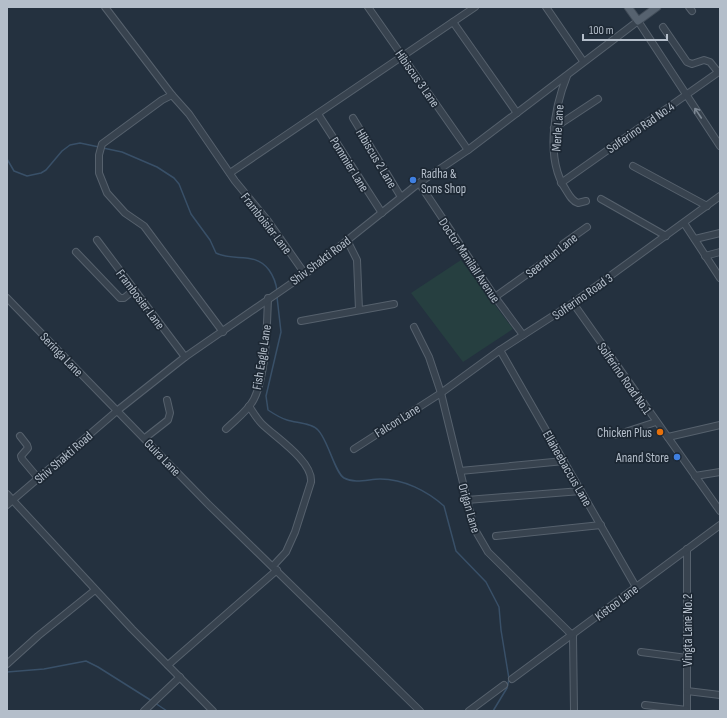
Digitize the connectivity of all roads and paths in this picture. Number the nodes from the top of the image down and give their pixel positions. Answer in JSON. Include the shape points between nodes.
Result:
{"nodes":[{"id":1,"x":105,"y":7,"type":"edge"},
{"id":2,"x":368,"y":7,"type":"edge"},
{"id":3,"x":475,"y":7,"type":"edge"},
{"id":4,"x":546,"y":7,"type":"edge"},
{"id":5,"x":628,"y":7,"type":"edge"},
{"id":6,"x":656,"y":7,"type":"edge"},
{"id":7,"x":638,"y":21,"type":"junction"},
{"id":8,"x":453,"y":22,"type":"junction"},
{"id":9,"x":663,"y":27,"type":"dead end"},
{"id":10,"x":402,"y":56,"type":"junction"},
{"id":11,"x":583,"y":61,"type":"junction"},
{"id":12,"x":719,"y":72,"type":"edge"},
{"id":13,"x":567,"y":74,"type":"junction"},
{"id":14,"x":172,"y":95,"type":"junction"},
{"id":15,"x":686,"y":95,"type":"junction"},
{"id":16,"x":598,"y":99,"type":"dead end"},
{"id":17,"x":517,"y":113,"type":"junction"},
{"id":18,"x":318,"y":114,"type":"junction"},
{"id":19,"x":353,"y":118,"type":"dead end"},
{"id":20,"x":554,"y":128,"type":"junction"},
{"id":21,"x":720,"y":146,"type":"edge"},
{"id":22,"x":468,"y":150,"type":"junction"},
{"id":23,"x":634,"y":166,"type":"dead end"},
{"id":24,"x":230,"y":173,"type":"junction"},
{"id":25,"x":561,"y":182,"type":"junction"},
{"id":26,"x":420,"y":184,"type":"junction"},
{"id":27,"x":720,"y":196,"type":"edge"},
{"id":28,"x":401,"y":197,"type":"junction"},
{"id":29,"x":601,"y":199,"type":"dead end"},
{"id":30,"x":586,"y":201,"type":"dead end"},
{"id":31,"x":707,"y":206,"type":"junction"},
{"id":32,"x":382,"y":213,"type":"junction"},
{"id":33,"x":684,"y":223,"type":"junction"},
{"id":34,"x":587,"y":226,"type":"dead end"},
{"id":35,"x":720,"y":233,"type":"edge"},
{"id":36,"x":666,"y":236,"type":"junction"},
{"id":37,"x":695,"y":239,"type":"junction"},
{"id":38,"x":97,"y":240,"type":"dead end"},
{"id":39,"x":347,"y":240,"type":"junction"},
{"id":40,"x":76,"y":252,"type":"dead end"},
{"id":41,"x":720,"y":252,"type":"edge"},
{"id":42,"x":705,"y":256,"type":"junction"},
{"id":43,"x":305,"y":274,"type":"junction"},
{"id":44,"x":720,"y":278,"type":"edge"},
{"id":45,"x":134,"y":290,"type":"junction"},
{"id":46,"x":271,"y":296,"type":"junction"},
{"id":47,"x":495,"y":297,"type":"junction"},
{"id":48,"x":7,"y":298,"type":"edge"},
{"id":49,"x":573,"y":303,"type":"junction"},
{"id":50,"x":394,"y":304,"type":"dead end"},
{"id":51,"x":359,"y":310,"type":"junction"},
{"id":52,"x":300,"y":321,"type":"dead end"},
{"id":53,"x":414,"y":327,"type":"dead end"},
{"id":54,"x":223,"y":332,"type":"junction"},
{"id":55,"x":523,"y":335,"type":"junction"},
{"id":56,"x":500,"y":350,"type":"junction"},
{"id":57,"x":185,"y":357,"type":"junction"},
{"id":58,"x":441,"y":393,"type":"junction"},
{"id":59,"x":167,"y":400,"type":"dead end"},
{"id":60,"x":249,"y":406,"type":"junction"},
{"id":61,"x":118,"y":410,"type":"junction"},
{"id":62,"x":656,"y":422,"type":"junction"},
{"id":63,"x":720,"y":425,"type":"edge"},
{"id":64,"x":226,"y":429,"type":"dead end"},
{"id":65,"x":616,"y":435,"type":"dead end"},
{"id":66,"x":20,"y":436,"type":"dead end"},
{"id":67,"x":668,"y":437,"type":"junction"},
{"id":68,"x":145,"y":438,"type":"junction"},
{"id":69,"x":354,"y":449,"type":"dead end"},
{"id":70,"x":564,"y":461,"type":"junction"},
{"id":71,"x":460,"y":471,"type":"junction"},
{"id":72,"x":720,"y":472,"type":"edge"},
{"id":73,"x":695,"y":476,"type":"junction"},
{"id":74,"x":38,"y":478,"type":"junction"},
{"id":75,"x":581,"y":491,"type":"junction"},
{"id":76,"x":7,"y":494,"type":"edge"},
{"id":77,"x":13,"y":500,"type":"junction"},
{"id":78,"x":467,"y":500,"type":"junction"},
{"id":79,"x":7,"y":505,"type":"edge"},
{"id":80,"x":719,"y":508,"type":"edge"},
{"id":81,"x":720,"y":525,"type":"edge"},
{"id":82,"x":601,"y":526,"type":"junction"},
{"id":83,"x":496,"y":536,"type":"dead end"},
{"id":84,"x":687,"y":550,"type":"junction"},
{"id":85,"x":275,"y":568,"type":"junction"},
{"id":86,"x":636,"y":587,"type":"junction"},
{"id":87,"x":95,"y":590,"type":"junction"},
{"id":88,"x":573,"y":636,"type":"junction"},
{"id":89,"x":641,"y":652,"type":"dead end"},
{"id":90,"x":687,"y":658,"type":"junction"},
{"id":91,"x":7,"y":664,"type":"edge"},
{"id":92,"x":168,"y":665,"type":"junction"},
{"id":93,"x":180,"y":678,"type":"junction"},
{"id":94,"x":512,"y":679,"type":"dead end"},
{"id":95,"x":504,"y":685,"type":"dead end"},
{"id":96,"x":687,"y":691,"type":"junction"},
{"id":97,"x":720,"y":696,"type":"edge"},
{"id":98,"x":645,"y":705,"type":"dead end"},
{"id":99,"x":144,"y":711,"type":"edge"},
{"id":100,"x":213,"y":711,"type":"edge"},
{"id":101,"x":420,"y":711,"type":"edge"},
{"id":102,"x":469,"y":711,"type":"edge"},
{"id":103,"x":574,"y":711,"type":"edge"},
{"id":104,"x":687,"y":711,"type":"edge"}],
"edges":[{"from":1,"to":14,"type":"street","name":"Framboisier Lane"},
{"from":2,"to":10,"type":"street","name":"Hibiscus 3 Lane"},
{"from":3,"to":8,"type":"street"},
{"from":4,"to":11,"type":"street"},
{"from":5,"to":7,"type":"main road"},
{"from":6,"to":7,"type":"main road"},
{"from":7,"to":11,"type":"street","name":"Shiv Shakti Road"},
{"from":7,"to":15,"type":"street"},
{"from":8,"to":10,"type":"street"},
{"from":8,"to":17,"type":"street"},
{"from":9,"to":12,"type":"street","via":[[687,62],[692,64],[701,60],[708,61]]},
{"from":10,"to":18,"type":"street"},
{"from":10,"to":22,"type":"street","name":"Hibiscus 3 Lane"},
{"from":11,"to":13,"type":"street","name":"Shiv Shakti Road"},
{"from":12,"to":15,"type":"street","name":"Solferino Rad No.4"},
{"from":13,"to":17,"type":"street","name":"Shiv Shakti Road"},
{"from":13,"to":20,"type":"street","name":"Merle Lane","via":[[557,106]]},
{"from":14,"to":24,"type":"street","name":"Framboisier Lane","via":[[189,114]]},
{"from":14,"to":54,"type":"street","via":[[112,135],[101,148],[98,173],[107,193],[125,213],[144,226]]},
{"from":21,"to":15,"type":"street","one_way":true},
{"from":15,"to":25,"type":"street","name":"Solferino Rad No.4"},
{"from":16,"to":20,"type":"street"},
{"from":17,"to":22,"type":"street","name":"Shiv Shakti Road"},
{"from":18,"to":24,"type":"street"},
{"from":18,"to":32,"type":"street","name":"Pommier Lane"},
{"from":19,"to":28,"type":"street","name":"Hibiscus 2 Lane"},
{"from":20,"to":25,"type":"street","name":"Merle Lane","via":[[556,171]]},
{"from":22,"to":26,"type":"street","name":"Shiv Shakti Road"},
{"from":23,"to":31,"type":"street"},
{"from":24,"to":43,"type":"street","name":"Framboisier Lane"},
{"from":25,"to":30,"type":"street","name":"Merle Lane","via":[[575,202]]},
{"from":26,"to":28,"type":"street","name":"Shiv Shakti Road"},
{"from":26,"to":47,"type":"street","name":"Doctor Manilall Avenue"},
{"from":27,"to":31,"type":"street","name":"Solferino Road 3"},
{"from":28,"to":32,"type":"street","name":"Shiv Shakti Road"},
{"from":29,"to":36,"type":"street"},
{"from":31,"to":33,"type":"street","name":"Solferino Road 3"},
{"from":32,"to":39,"type":"street","name":"Shiv Shakti Road"},
{"from":33,"to":36,"type":"street","name":"Solferino Road 3"},
{"from":33,"to":37,"type":"street"},
{"from":34,"to":47,"type":"street","name":"Seeratun Lane","via":[[562,244],[558,252]]},
{"from":35,"to":37,"type":"street"},
{"from":36,"to":49,"type":"street","name":"Solferino Road 3"},
{"from":37,"to":42,"type":"street"},
{"from":38,"to":45,"type":"street","name":"Frambosier Lane"},
{"from":39,"to":43,"type":"street","name":"Shiv Shakti Road"},
{"from":39,"to":51,"type":"street","via":[[357,260]]},
{"from":40,"to":45,"type":"street","via":[[120,298]]},
{"from":41,"to":42,"type":"street"},
{"from":42,"to":44,"type":"street"},
{"from":43,"to":46,"type":"street","name":"Shiv Shakti Road"},
{"from":45,"to":57,"type":"street","name":"Frambosier Lane"},
{"from":46,"to":54,"type":"street","name":"Shiv Shakti Road"},
{"from":46,"to":60,"type":"street","name":"Fish Eagle Lane","via":[[257,391]]},
{"from":47,"to":55,"type":"street","name":"Doctor Manilall Avenue"},
{"from":48,"to":61,"type":"street","name":"Seringa Lane"},
{"from":49,"to":55,"type":"street","name":"Solferino Road 3"},
{"from":49,"to":62,"type":"street","name":"Solferino Road No.1"},
{"from":50,"to":51,"type":"street"},
{"from":51,"to":52,"type":"street"},
{"from":53,"to":58,"type":"street","name":"Origan Lane","via":[[429,357]]},
{"from":54,"to":57,"type":"street","name":"Shiv Shakti Road"},
{"from":55,"to":56,"type":"street","name":"Solferino Road 3"},
{"from":56,"to":58,"type":"street","name":"Solferino Road 3"},
{"from":56,"to":70,"type":"street","name":"Ellaheebaccus Lane"},
{"from":57,"to":61,"type":"street","name":"Shiv Shakti Road"},
{"from":58,"to":69,"type":"street","name":"Falcon Lane"},
{"from":58,"to":71,"type":"street","name":"Origan Lane"},
{"from":59,"to":68,"type":"street","via":[[170,413],[168,420]]},
{"from":60,"to":64,"type":"street","name":"Fish Eagle Lane"},
{"from":60,"to":85,"type":"street","via":[[261,424],[288,446],[302,462],[311,477],[295,532]]},
{"from":61,"to":68,"type":"street","name":"Guira Lane"},
{"from":61,"to":74,"type":"street","name":"Shiv Shakti Road"},
{"from":62,"to":65,"type":"street"},
{"from":62,"to":67,"type":"street","name":"Solferino Road No.1"},
{"from":63,"to":67,"type":"street"},
{"from":66,"to":74,"type":"street","via":[[28,448],[21,456],[22,459]]},
{"from":67,"to":73,"type":"street","name":"Solferino Road No.1"},
{"from":68,"to":85,"type":"street","name":"Guira Lane","via":[[208,504]]},
{"from":70,"to":71,"type":"street"},
{"from":70,"to":75,"type":"street","name":"Ellaheebaccus Lane"},
{"from":71,"to":78,"type":"street","name":"Origan Lane"},
{"from":72,"to":73,"type":"street"},
{"from":73,"to":80,"type":"street","name":"Solferino Road No.1"},
{"from":74,"to":77,"type":"street","name":"Shiv Shakti Road"},
{"from":75,"to":78,"type":"street"},
{"from":75,"to":82,"type":"street","name":"Ellaheebaccus Lane"},
{"from":76,"to":77,"type":"street"},
{"from":77,"to":79,"type":"street","name":"Shiv Shakti Road"},
{"from":77,"to":87,"type":"street"},
{"from":78,"to":88,"type":"street","name":"Origan Lane","via":[[474,528],[488,552]]},
{"from":81,"to":84,"type":"street","name":"Kistoo Lane"},
{"from":82,"to":83,"type":"street"},
{"from":82,"to":86,"type":"street","name":"Ellaheebaccus Lane"},
{"from":84,"to":86,"type":"street","name":"Kistoo Lane"},
{"from":84,"to":90,"type":"street","name":"Vingta Lane No.2"},
{"from":85,"to":92,"type":"street"},
{"from":85,"to":101,"type":"street","name":"Guira Lane"},
{"from":86,"to":88,"type":"street","name":"Kistoo Lane"},
{"from":87,"to":91,"type":"street"},
{"from":87,"to":92,"type":"street"},
{"from":88,"to":94,"type":"street","name":"Kistoo Lane"},
{"from":88,"to":103,"type":"street"},
{"from":89,"to":90,"type":"street"},
{"from":90,"to":96,"type":"street","name":"Vingta Lane No.2"},
{"from":92,"to":93,"type":"street"},
{"from":93,"to":99,"type":"street"},
{"from":93,"to":100,"type":"street"},
{"from":95,"to":102,"type":"street"},
{"from":96,"to":97,"type":"street"},
{"from":96,"to":104,"type":"street","name":"Vingta Lane No.2"},
{"from":98,"to":104,"type":"street"}]}
